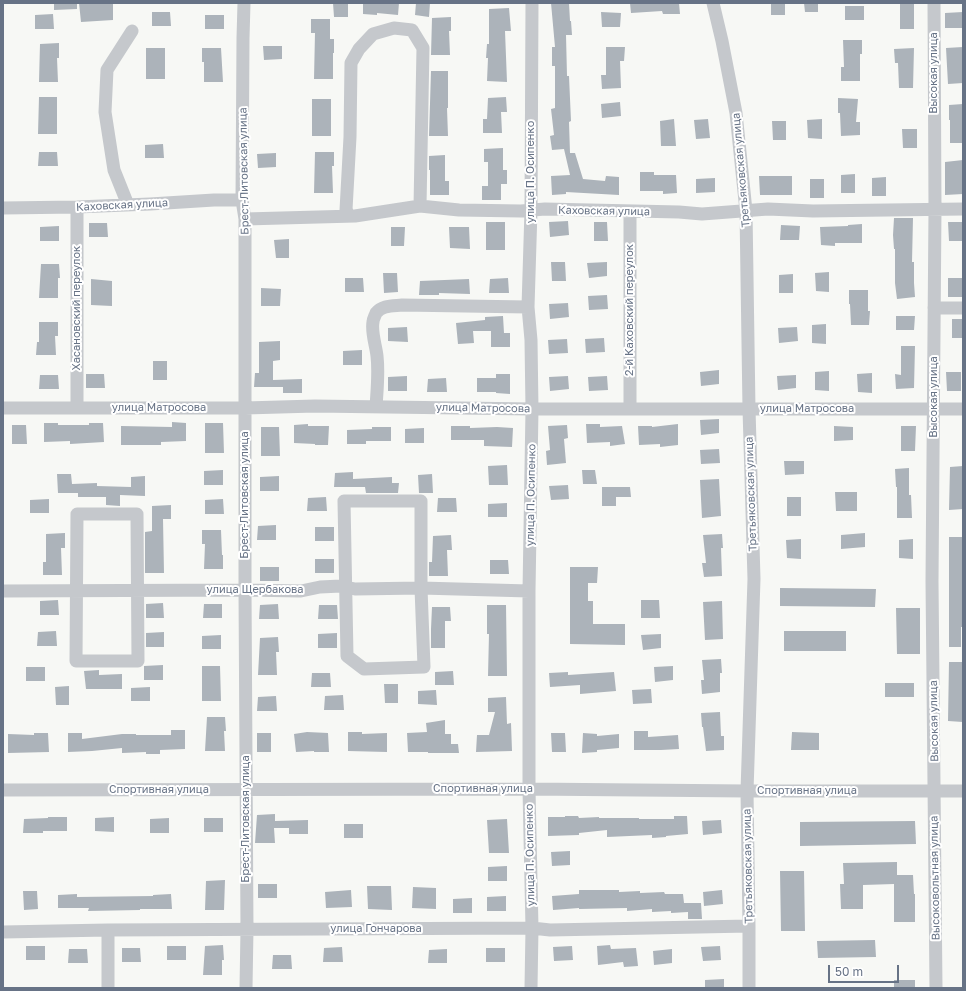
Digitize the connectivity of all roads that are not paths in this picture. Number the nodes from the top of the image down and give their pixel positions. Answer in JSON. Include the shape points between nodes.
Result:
{"nodes":[{"id":1,"x":244,"y":3,"type":"edge"},
{"id":2,"x":532,"y":3,"type":"edge"},
{"id":3,"x":713,"y":3,"type":"edge"},
{"id":4,"x":934,"y":3,"type":"edge"},
{"id":5,"x":132,"y":31,"type":"dead end"},
{"id":6,"x":242,"y":200,"type":"junction"},
{"id":7,"x":128,"y":205,"type":"junction"},
{"id":8,"x":420,"y":206,"type":"junction"},
{"id":9,"x":77,"y":207,"type":"junction"},
{"id":10,"x":3,"y":208,"type":"edge"},
{"id":11,"x":935,"y":209,"type":"junction"},
{"id":12,"x":531,"y":210,"type":"junction"},
{"id":13,"x":963,"y":210,"type":"edge"},
{"id":14,"x":630,"y":211,"type":"junction"},
{"id":15,"x":746,"y":211,"type":"junction"},
{"id":16,"x":350,"y":216,"type":"junction"},
{"id":17,"x":245,"y":219,"type":"junction"},
{"id":18,"x":528,"y":307,"type":"junction"},
{"id":19,"x":934,"y":308,"type":"junction"},
{"id":20,"x":963,"y":308,"type":"edge"},
{"id":21,"x":376,"y":407,"type":"junction"},
{"id":22,"x":3,"y":408,"type":"edge"},
{"id":23,"x":77,"y":408,"type":"junction"},
{"id":24,"x":244,"y":408,"type":"junction"},
{"id":25,"x":532,"y":408,"type":"junction"},
{"id":26,"x":630,"y":409,"type":"junction"},
{"id":27,"x":934,"y":409,"type":"junction"},
{"id":28,"x":963,"y":409,"type":"edge"},
{"id":29,"x":749,"y":410,"type":"junction"},
{"id":30,"x":346,"y":587,"type":"junction"},
{"id":31,"x":421,"y":588,"type":"junction"},
{"id":32,"x":245,"y":590,"type":"junction"},
{"id":33,"x":3,"y":591,"type":"edge"},
{"id":34,"x":76,"y":591,"type":"junction"},
{"id":35,"x":137,"y":591,"type":"junction"},
{"id":36,"x":530,"y":591,"type":"junction"},
{"id":37,"x":529,"y":789,"type":"junction"},
{"id":38,"x":3,"y":790,"type":"edge"},
{"id":39,"x":246,"y":790,"type":"junction"},
{"id":40,"x":747,"y":791,"type":"junction"},
{"id":41,"x":934,"y":791,"type":"junction"},
{"id":42,"x":963,"y":791,"type":"edge"},
{"id":43,"x":749,"y":926,"type":"junction"},
{"id":44,"x":532,"y":928,"type":"junction"},
{"id":45,"x":108,"y":930,"type":"junction"},
{"id":46,"x":247,"y":930,"type":"junction"},
{"id":47,"x":3,"y":932,"type":"edge"},
{"id":48,"x":108,"y":988,"type":"edge"},
{"id":49,"x":246,"y":988,"type":"edge"},
{"id":50,"x":531,"y":988,"type":"edge"},
{"id":51,"x":749,"y":988,"type":"edge"},
{"id":52,"x":936,"y":988,"type":"edge"}],
"edges":[{"from":1,"to":6,"type":"street","name":"Брест-Литовская улица"},
{"from":2,"to":12,"type":"street","name":"улица П. Осипенко"},
{"from":3,"to":15,"type":"street","name":"Третьяковская улица","via":[[736,113]]},
{"from":4,"to":11,"type":"street","name":"Высокая улица"},
{"from":5,"to":7,"type":"street","via":[[107,70],[105,112],[114,170]]},
{"from":6,"to":7,"type":"street","name":"Каховская улица"},
{"from":6,"to":17,"type":"street","name":"Брест-Литовская улица"},
{"from":7,"to":9,"type":"street","name":"Каховская улица"},
{"from":8,"to":12,"type":"street","name":"Каховская улица","via":[[459,210]]},
{"from":8,"to":16,"type":"street","name":"Каховская улица"},
{"from":8,"to":16,"type":"street","via":[[423,48],[412,30],[394,28],[373,34],[359,49],[351,63],[346,210]]},
{"from":9,"to":10,"type":"street","name":"Каховская улица"},
{"from":9,"to":23,"type":"street","name":"Хасановский переулок"},
{"from":11,"to":13,"type":"street","name":"Каховская улица"},
{"from":11,"to":15,"type":"street","name":"Каховская улица"},
{"from":11,"to":19,"type":"street","name":"Высокая улица"},
{"from":12,"to":14,"type":"street","name":"Каховская улица"},
{"from":12,"to":18,"type":"street","name":"улица П. Осипенко"},
{"from":14,"to":15,"type":"street","name":"Каховская улица","via":[[702,214]]},
{"from":14,"to":26,"type":"street","name":"2-й Каховский переулок"},
{"from":15,"to":29,"type":"street","name":"Третьяковская улица"},
{"from":16,"to":17,"type":"street","name":"Каховская улица"},
{"from":17,"to":24,"type":"street","name":"Брест-Литовская улица"},
{"from":18,"to":21,"type":"street","via":[[385,306],[376,314],[373,322],[377,358]]},
{"from":18,"to":25,"type":"street","name":"улица П. Осипенко"},
{"from":19,"to":20,"type":"street"},
{"from":19,"to":27,"type":"street","name":"Высокая улица"},
{"from":21,"to":24,"type":"street","name":"улица Матросова"},
{"from":21,"to":25,"type":"street","name":"улица Матросова"},
{"from":22,"to":23,"type":"street","name":"улица Матросова"},
{"from":23,"to":24,"type":"street","name":"улица Матросова"},
{"from":24,"to":32,"type":"street","name":"Брест-Литовская улица"},
{"from":25,"to":26,"type":"street","name":"улица Матросова"},
{"from":25,"to":36,"type":"street","name":"улица П. Осипенко"},
{"from":26,"to":29,"type":"street","name":"улица Матросова"},
{"from":27,"to":28,"type":"street","name":"улица Матросова"},
{"from":27,"to":29,"type":"street","name":"улица Матросова"},
{"from":27,"to":41,"type":"street","name":"Высокая улица"},
{"from":29,"to":40,"type":"street","name":"Третьяковская улица","via":[[754,579]]},
{"from":30,"to":31,"type":"street","name":"улица Щербакова"},
{"from":30,"to":31,"type":"street","via":[[347,656],[364,669],[424,667]]},
{"from":30,"to":31,"type":"street","via":[[344,501],[421,501]]},
{"from":30,"to":32,"type":"street","name":"улица Щербакова","via":[[320,587],[301,591]]},
{"from":31,"to":36,"type":"street","name":"улица Щербакова"},
{"from":32,"to":35,"type":"street","name":"улица Щербакова"},
{"from":32,"to":39,"type":"street","name":"Брест-Литовская улица"},
{"from":33,"to":34,"type":"street","name":"улица Щербакова"},
{"from":34,"to":35,"type":"street","name":"улица Щербакова"},
{"from":34,"to":35,"type":"street","via":[[76,661],[138,662]]},
{"from":34,"to":35,"type":"street","via":[[77,514],[137,514]]},
{"from":36,"to":37,"type":"street","name":"улица П. Осипенко"},
{"from":37,"to":39,"type":"street","name":"Спортивная улица"},
{"from":37,"to":40,"type":"street","name":"Спортивная улица"},
{"from":37,"to":44,"type":"street","name":"улица П. Осипенко"},
{"from":38,"to":39,"type":"street","name":"Спортивная улица"},
{"from":39,"to":46,"type":"street","name":"Брест-Литовская улица"},
{"from":40,"to":41,"type":"street","name":"Спортивная улица"},
{"from":40,"to":43,"type":"street","name":"Третьяковская улица"},
{"from":41,"to":42,"type":"street","name":"Спортивная улица"},
{"from":41,"to":52,"type":"street","name":"Высоковольтная улица"},
{"from":43,"to":44,"type":"street","name":"улица Гончарова","via":[[550,930]]},
{"from":43,"to":51,"type":"street","name":"Третьяковская улица"},
{"from":44,"to":46,"type":"street","name":"улица Гончарова"},
{"from":44,"to":50,"type":"street","name":"улица П. Осипенко"},
{"from":45,"to":46,"type":"street","name":"улица Гончарова"},
{"from":45,"to":47,"type":"street","name":"улица Гончарова"},
{"from":45,"to":48,"type":"street"},
{"from":46,"to":49,"type":"street","name":"Брест-Литовская улица"}]}
